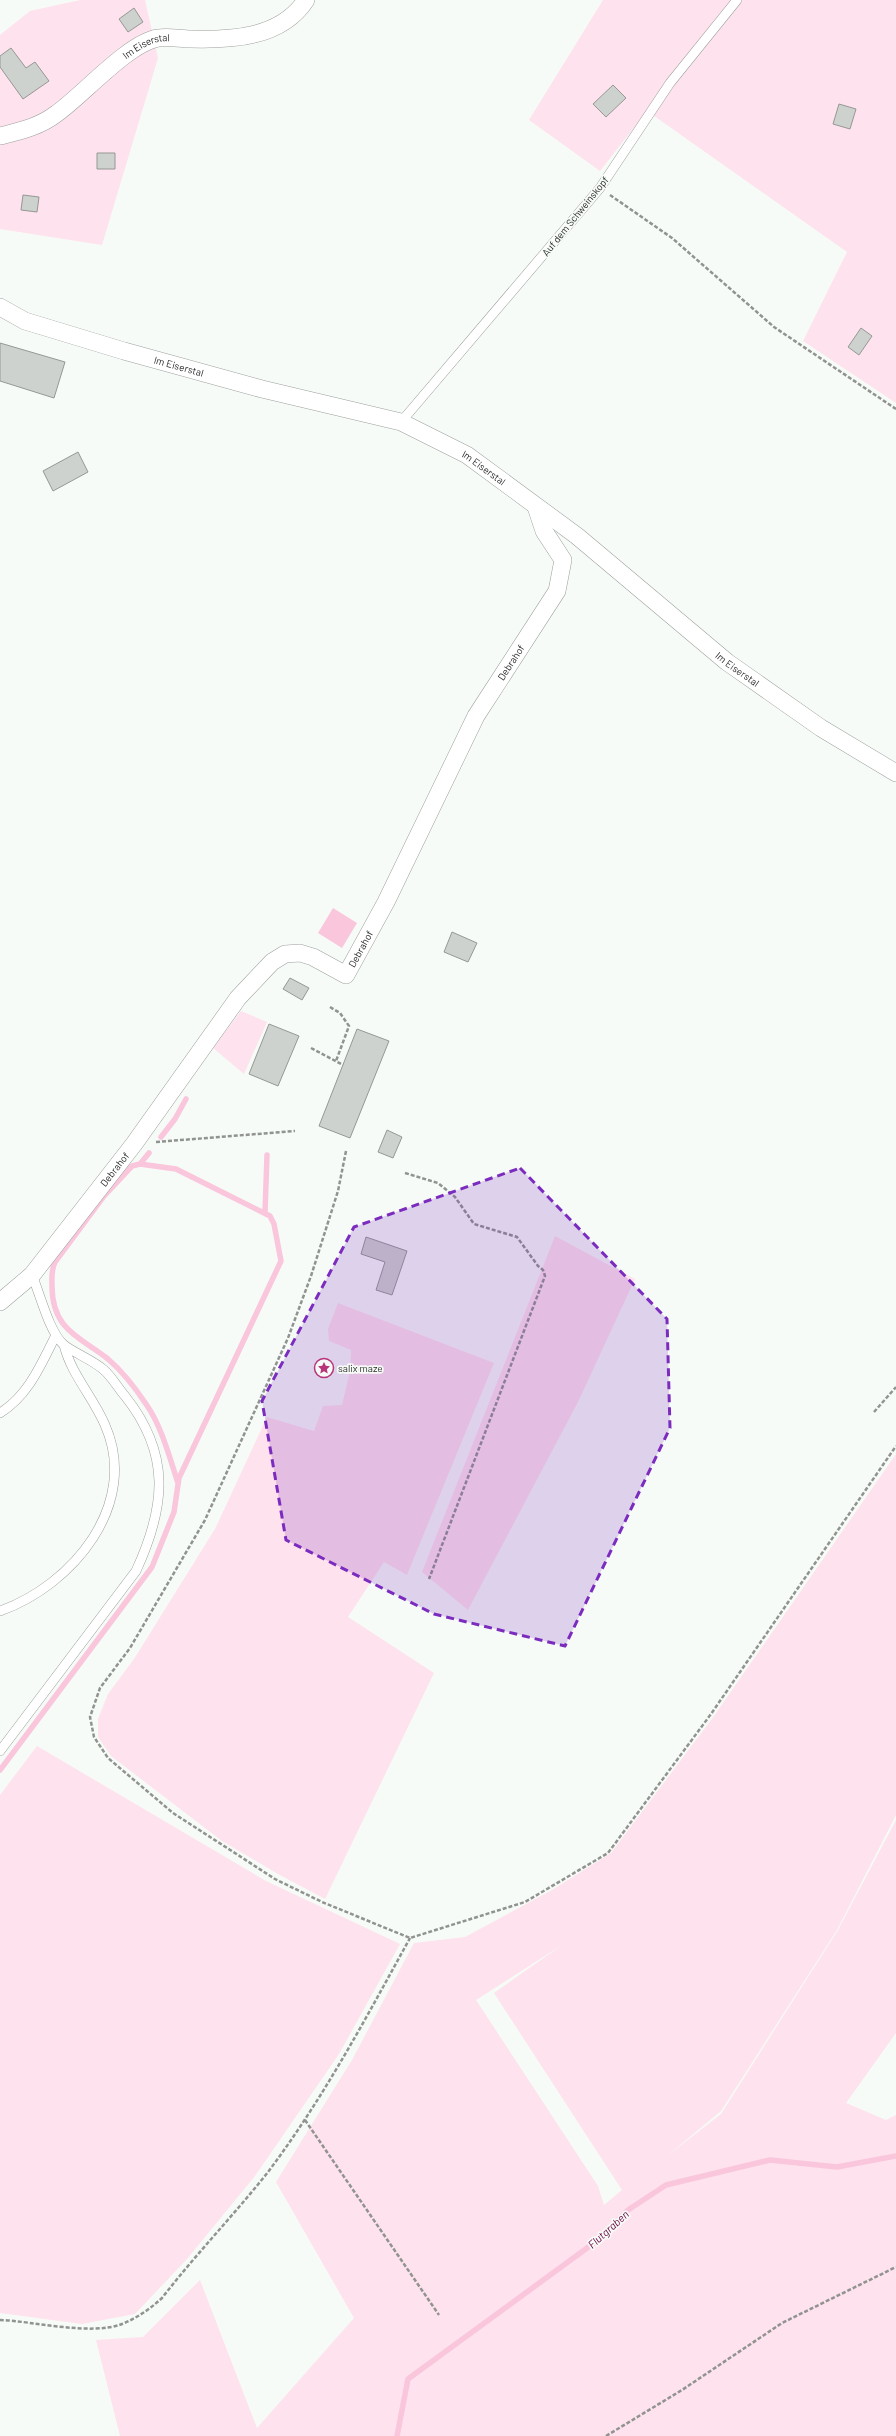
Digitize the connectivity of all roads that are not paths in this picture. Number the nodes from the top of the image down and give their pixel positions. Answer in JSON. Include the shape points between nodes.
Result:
{"nodes":[{"id":1,"x":306,"y":0,"type":"edge"},
{"id":2,"x":737,"y":0,"type":"edge"},
{"id":3,"x":0,"y":136,"type":"edge"},
{"id":4,"x":0,"y":307,"type":"edge"},
{"id":5,"x":401,"y":422,"type":"junction"},
{"id":6,"x":536,"y":507,"type":"junction"},
{"id":7,"x":896,"y":773,"type":"edge"},
{"id":8,"x":32,"y":1275,"type":"junction"},
{"id":9,"x":0,"y":1302,"type":"edge"},
{"id":10,"x":56,"y":1334,"type":"junction"},
{"id":11,"x":64,"y":1345,"type":"junction"},
{"id":12,"x":0,"y":1413,"type":"edge"},
{"id":13,"x":0,"y":1611,"type":"edge"},
{"id":14,"x":0,"y":1751,"type":"edge"}],
"edges":[{"from":1,"to":3,"type":"street","name":"Im Eiserstal","via":[[286,22],[238,38],[157,38],[125,56],[56,114],[33,128]]},
{"from":2,"to":5,"type":"lane","name":"Auf dem Schweinskopf","via":[[670,83],[600,188]]},
{"from":4,"to":5,"type":"street","name":"Im Eiserstal","via":[[25,321],[124,351],[262,389]]},
{"from":5,"to":6,"type":"street","name":"Im Eiserstal","via":[[467,455]]},
{"from":6,"to":7,"type":"street","name":"Im Eiserstal","via":[[577,536],[727,662],[821,728]]},
{"from":6,"to":8,"type":"street","name":"Debrahof","via":[[544,531],[563,560],[558,591],[476,716],[386,902],[346,975],[313,957],[300,953],[285,954],[272,962],[238,998],[134,1144]]},
{"from":8,"to":9,"type":"street","name":"Debrahof"},
{"from":8,"to":10,"type":"lane"},
{"from":10,"to":11,"type":"lane"},
{"from":10,"to":12,"type":"lane","via":[[32,1381],[14,1404]]},
{"from":11,"to":13,"type":"lane","via":[[68,1360],[105,1425],[115,1455],[114,1493],[93,1540],[59,1579],[12,1607]]},
{"from":11,"to":14,"type":"lane","via":[[104,1370],[141,1416],[151,1436],[159,1468],[159,1502],[147,1546],[136,1571]]}]}
